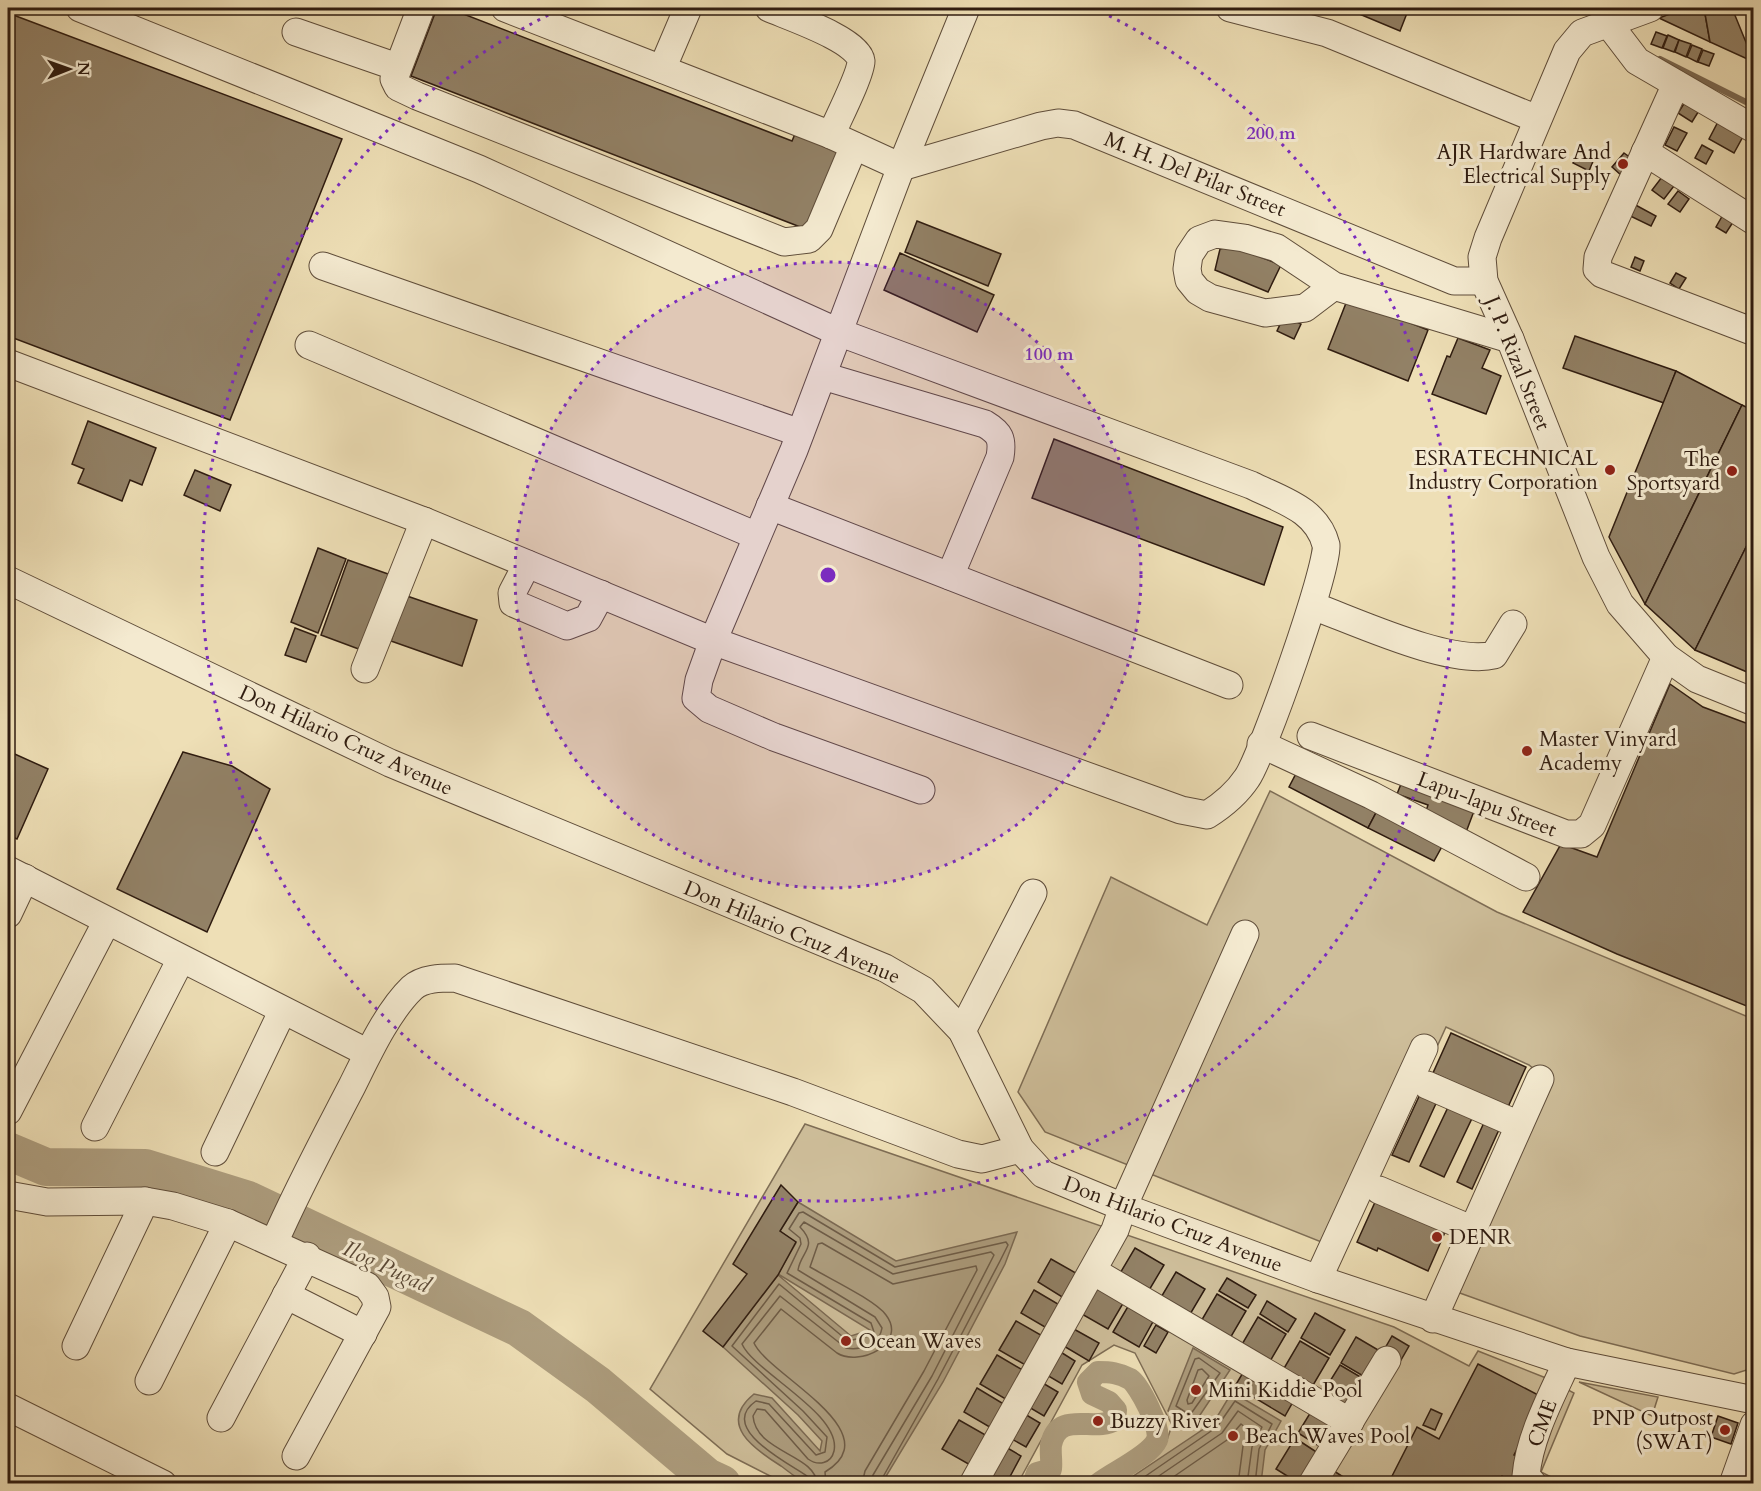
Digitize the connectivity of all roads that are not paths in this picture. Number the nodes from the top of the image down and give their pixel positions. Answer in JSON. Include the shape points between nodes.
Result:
{"nodes":[{"id":1,"x":80,"y":8,"type":"edge"},
{"id":2,"x":421,"y":8,"type":"edge"},
{"id":3,"x":505,"y":8,"type":"edge"},
{"id":4,"x":688,"y":8,"type":"edge"},
{"id":5,"x":769,"y":8,"type":"edge"},
{"id":6,"x":966,"y":8,"type":"edge"},
{"id":7,"x":1230,"y":8,"type":"edge"},
{"id":8,"x":1650,"y":8,"type":"edge"},
{"id":9,"x":1608,"y":23,"type":"junction"},
{"id":10,"x":296,"y":32,"type":"dead end"},
{"id":11,"x":397,"y":67,"type":"junction"},
{"id":12,"x":662,"y":69,"type":"junction"},
{"id":13,"x":1676,"y":84,"type":"junction"},
{"id":14,"x":1537,"y":119,"type":"junction"},
{"id":15,"x":1754,"y":129,"type":"edge"},
{"id":16,"x":842,"y":141,"type":"junction"},
{"id":17,"x":1645,"y":152,"type":"junction"},
{"id":18,"x":901,"y":167,"type":"junction"},
{"id":19,"x":1754,"y":221,"type":"edge"},
{"id":20,"x":323,"y":267,"type":"dead end"},
{"id":21,"x":1484,"y":281,"type":"junction"},
{"id":22,"x":1334,"y":286,"type":"junction"},
{"id":23,"x":838,"y":332,"type":"junction"},
{"id":24,"x":1754,"y":332,"type":"edge"},
{"id":25,"x":1510,"y":339,"type":"junction"},
{"id":26,"x":309,"y":345,"type":"dead end"},
{"id":27,"x":8,"y":363,"type":"edge"},
{"id":28,"x":823,"y":376,"type":"junction"},
{"id":29,"x":800,"y":433,"type":"junction"},
{"id":30,"x":770,"y":506,"type":"junction"},
{"id":31,"x":424,"y":521,"type":"junction"},
{"id":32,"x":757,"y":536,"type":"junction"},
{"id":33,"x":527,"y":564,"type":"junction"},
{"id":34,"x":950,"y":576,"type":"junction"},
{"id":35,"x":8,"y":580,"type":"edge"},
{"id":36,"x":601,"y":594,"type":"junction"},
{"id":37,"x":1313,"y":606,"type":"junction"},
{"id":38,"x":1513,"y":624,"type":"dead end"},
{"id":39,"x":713,"y":641,"type":"junction"},
{"id":40,"x":1666,"y":657,"type":"junction"},
{"id":41,"x":364,"y":669,"type":"dead end"},
{"id":42,"x":1229,"y":684,"type":"dead end"},
{"id":43,"x":1754,"y":702,"type":"edge"},
{"id":44,"x":1311,"y":736,"type":"dead end"},
{"id":45,"x":1261,"y":744,"type":"junction"},
{"id":46,"x":921,"y":790,"type":"dead end"},
{"id":47,"x":16,"y":874,"type":"edge"},
{"id":48,"x":1526,"y":877,"type":"dead end"},
{"id":49,"x":1033,"y":893,"type":"dead end"},
{"id":50,"x":8,"y":914,"type":"edge"},
{"id":51,"x":107,"y":921,"type":"junction"},
{"id":52,"x":1245,"y":934,"type":"dead end"},
{"id":53,"x":181,"y":959,"type":"junction"},
{"id":54,"x":282,"y":1012,"type":"junction"},
{"id":55,"x":962,"y":1030,"type":"junction"},
{"id":56,"x":1424,"y":1048,"type":"dead end"},
{"id":57,"x":369,"y":1053,"type":"junction"},
{"id":58,"x":1540,"y":1079,"type":"dead end"},
{"id":59,"x":1427,"y":1084,"type":"dead end"},
{"id":60,"x":8,"y":1111,"type":"edge"},
{"id":61,"x":1519,"y":1125,"type":"junction"},
{"id":62,"x":94,"y":1127,"type":"dead end"},
{"id":63,"x":1020,"y":1149,"type":"junction"},
{"id":64,"x":215,"y":1152,"type":"dead end"},
{"id":65,"x":1379,"y":1190,"type":"dead end"},
{"id":66,"x":8,"y":1195,"type":"edge"},
{"id":67,"x":145,"y":1202,"type":"junction"},
{"id":68,"x":1123,"y":1207,"type":"junction"},
{"id":69,"x":228,"y":1223,"type":"junction"},
{"id":70,"x":1471,"y":1229,"type":"junction"},
{"id":71,"x":279,"y":1234,"type":"junction"},
{"id":72,"x":307,"y":1256,"type":"junction"},
{"id":73,"x":1096,"y":1266,"type":"junction"},
{"id":74,"x":1318,"y":1279,"type":"junction"},
{"id":75,"x":286,"y":1295,"type":"junction"},
{"id":76,"x":1433,"y":1319,"type":"junction"},
{"id":77,"x":363,"y":1334,"type":"junction"},
{"id":78,"x":75,"y":1346,"type":"dead end"},
{"id":79,"x":1387,"y":1360,"type":"dead end"},
{"id":80,"x":1567,"y":1362,"type":"junction"},
{"id":81,"x":149,"y":1381,"type":"dead end"},
{"id":82,"x":1754,"y":1400,"type":"edge"},
{"id":83,"x":8,"y":1407,"type":"edge"},
{"id":84,"x":221,"y":1418,"type":"dead end"},
{"id":85,"x":1350,"y":1422,"type":"junction"},
{"id":86,"x":1754,"y":1425,"type":"edge"},
{"id":87,"x":297,"y":1456,"type":"dead end"},
{"id":88,"x":1735,"y":1483,"type":"edge"},
{"id":89,"x":163,"y":1484,"type":"edge"},
{"id":90,"x":973,"y":1484,"type":"edge"},
{"id":91,"x":1312,"y":1484,"type":"edge"},
{"id":92,"x":1533,"y":1484,"type":"edge"}],
"edges":[{"from":1,"to":23,"type":"street","via":[[479,169]]},
{"from":2,"to":11,"type":"street"},
{"from":3,"to":12,"type":"street"},
{"from":4,"to":12,"type":"street"},
{"from":5,"to":16,"type":"street","via":[[835,36],[860,58]]},
{"from":6,"to":18,"type":"street"},
{"from":7,"to":14,"type":"street","via":[[1327,33]]},
{"from":8,"to":9,"type":"street","name":"J. P. Rizal Street"},
{"from":9,"to":13,"type":"street","via":[[1637,61]]},
{"from":9,"to":14,"type":"street","name":"J. P. Rizal Street","via":[[1582,33],[1567,51]]},
{"from":10,"to":11,"type":"street"},
{"from":11,"to":16,"type":"street","via":[[394,79],[398,87],[417,96],[784,242],[809,239],[819,229]]},
{"from":12,"to":16,"type":"street"},
{"from":13,"to":15,"type":"street"},
{"from":13,"to":17,"type":"street"},
{"from":14,"to":21,"type":"street","name":"J. P. Rizal Street","via":[[1488,238],[1482,257]]},
{"from":16,"to":18,"type":"street"},
{"from":17,"to":19,"type":"street"},
{"from":17,"to":24,"type":"street","via":[[1598,257],[1597,269]]},
{"from":18,"to":21,"type":"street","name":"M. H. Del Pilar Street","via":[[1041,126],[1074,125],[1454,281]]},
{"from":18,"to":23,"type":"street"},
{"from":20,"to":29,"type":"street"},
{"from":21,"to":25,"type":"street","name":"J. P. Rizal Street"},
{"from":22,"to":22,"type":"street","via":[[1278,248],[1244,238],[1215,234],[1199,240],[1189,255],[1189,280],[1198,291],[1265,313],[1305,308]]},
{"from":22,"to":25,"type":"street"},
{"from":23,"to":28,"type":"street"},
{"from":23,"to":37,"type":"street","via":[[1251,485],[1309,513],[1327,547]]},
{"from":25,"to":40,"type":"street","name":"J. P. Rizal Street","via":[[1596,557],[1620,604]]},
{"from":26,"to":32,"type":"street"},
{"from":27,"to":31,"type":"street"},
{"from":28,"to":29,"type":"street"},
{"from":28,"to":34,"type":"street","via":[[985,424],[998,432],[1003,442],[1000,457]]},
{"from":29,"to":30,"type":"street"},
{"from":30,"to":32,"type":"street"},
{"from":30,"to":34,"type":"street"},
{"from":31,"to":33,"type":"street"},
{"from":31,"to":41,"type":"street"},
{"from":32,"to":39,"type":"street"},
{"from":33,"to":36,"type":"street"},
{"from":33,"to":36,"type":"street","via":[[512,593],[513,603],[521,608],[567,626],[588,618]]},
{"from":34,"to":42,"type":"street"},
{"from":35,"to":55,"type":"street","name":"Don Hilario Cruz Avenue","via":[[390,763],[885,968],[923,990]]},
{"from":36,"to":39,"type":"street"},
{"from":37,"to":38,"type":"street","via":[[1395,636],[1478,658],[1494,655]]},
{"from":37,"to":45,"type":"street"},
{"from":39,"to":45,"type":"street","via":[[1180,810],[1207,815],[1226,802],[1248,777]]},
{"from":39,"to":46,"type":"street","via":[[696,698],[709,709]]},
{"from":40,"to":43,"type":"street","name":"J. P. Rizal Street","via":[[1698,679]]},
{"from":40,"to":44,"type":"street","name":"Lapu-lapu Street","via":[[1592,825],[1581,834],[1566,834]]},
{"from":45,"to":48,"type":"street","via":[[1371,795]]},
{"from":47,"to":50,"type":"street"},
{"from":47,"to":51,"type":"street"},
{"from":49,"to":55,"type":"street"},
{"from":51,"to":53,"type":"street"},
{"from":51,"to":60,"type":"street"},
{"from":52,"to":68,"type":"street"},
{"from":53,"to":54,"type":"street"},
{"from":53,"to":62,"type":"street"},
{"from":54,"to":57,"type":"street"},
{"from":54,"to":64,"type":"street"},
{"from":55,"to":63,"type":"street","name":"Don Hilario Cruz Avenue"},
{"from":56,"to":74,"type":"street"},
{"from":57,"to":63,"type":"street","via":[[413,986],[435,978],[455,978],[793,1092],[958,1154],[982,1159]]},
{"from":57,"to":71,"type":"street","via":[[302,1181]]},
{"from":58,"to":61,"type":"street"},
{"from":59,"to":61,"type":"street"},
{"from":61,"to":70,"type":"street"},
{"from":63,"to":68,"type":"street","name":"Don Hilario Cruz Avenue","via":[[1043,1174]]},
{"from":65,"to":70,"type":"street"},
{"from":66,"to":67,"type":"street","via":[[47,1202]]},
{"from":67,"to":69,"type":"street"},
{"from":67,"to":78,"type":"street"},
{"from":68,"to":73,"type":"street"},
{"from":68,"to":74,"type":"street","name":"Don Hilario Cruz Avenue"},
{"from":69,"to":71,"type":"street"},
{"from":69,"to":81,"type":"street"},
{"from":70,"to":76,"type":"street"},
{"from":71,"to":72,"type":"street"},
{"from":72,"to":75,"type":"street"},
{"from":72,"to":77,"type":"street","via":[[367,1286],[375,1297],[377,1307]]},
{"from":73,"to":85,"type":"street"},
{"from":73,"to":90,"type":"street"},
{"from":74,"to":76,"type":"street","name":"Don Hilario Cruz Avenue"},
{"from":75,"to":77,"type":"street"},
{"from":75,"to":84,"type":"street"},
{"from":76,"to":80,"type":"street","name":"Don Hilario Cruz Avenue"},
{"from":77,"to":87,"type":"street"},
{"from":79,"to":85,"type":"street"},
{"from":80,"to":82,"type":"street","name":"Don Hilario Cruz Avenue"},
{"from":80,"to":92,"type":"street","name":"CME","via":[[1531,1451],[1526,1476]]},
{"from":83,"to":89,"type":"street"},
{"from":85,"to":91,"type":"street"},
{"from":86,"to":88,"type":"street"}]}
